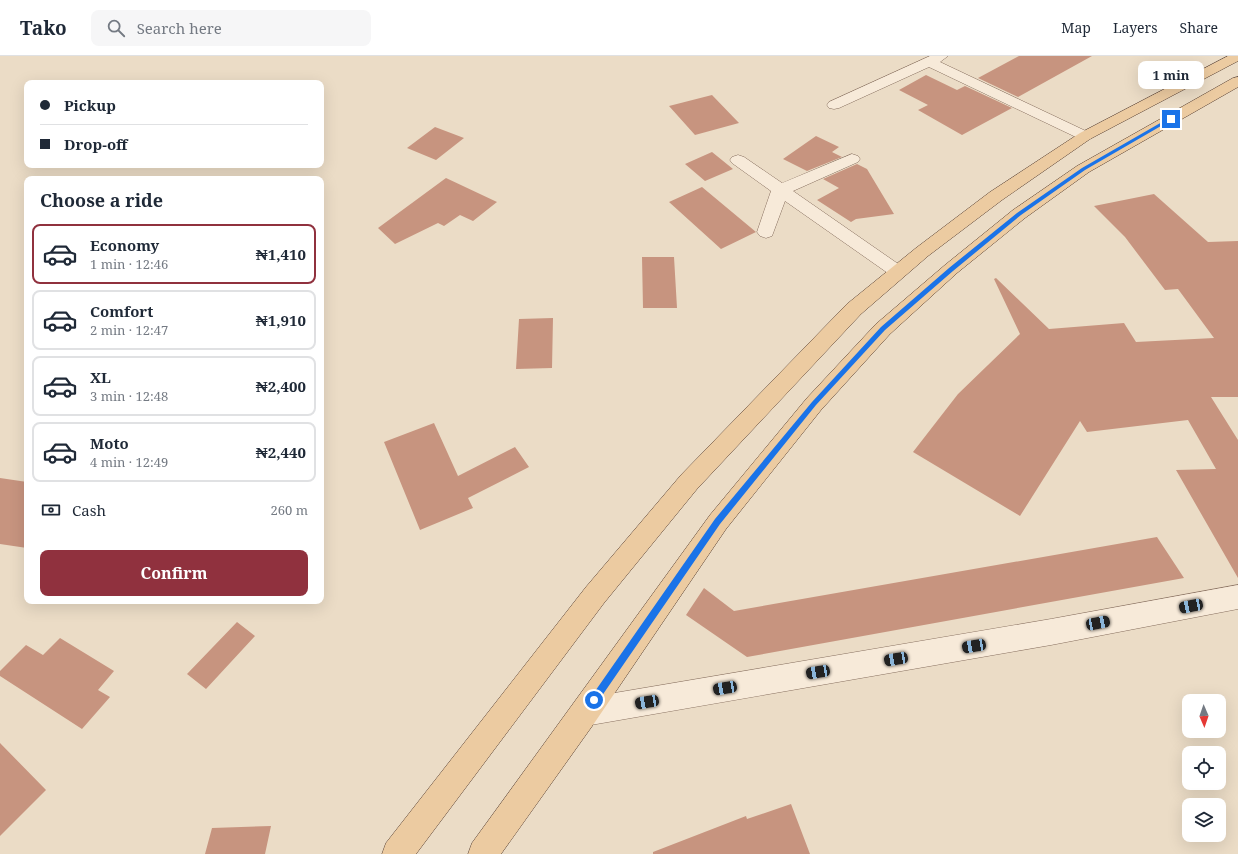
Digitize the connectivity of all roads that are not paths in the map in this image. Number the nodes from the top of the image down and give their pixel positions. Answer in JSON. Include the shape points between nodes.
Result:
{"nodes":[{"id":1,"x":1238,"y":56,"type":"edge"},
{"id":2,"x":935,"y":58,"type":"edge"},
{"id":3,"x":1238,"y":81,"type":"edge"},
{"id":4,"x":834,"y":105,"type":"dead end"},
{"id":5,"x":1085,"y":136,"type":"junction"},
{"id":6,"x":852,"y":159,"type":"dead end"},
{"id":7,"x":738,"y":160,"type":"dead end"},
{"id":8,"x":780,"y":190,"type":"junction"},
{"id":9,"x":766,"y":232,"type":"dead end"},
{"id":10,"x":898,"y":272,"type":"junction"},
{"id":11,"x":1238,"y":597,"type":"edge"},
{"id":12,"x":585,"y":712,"type":"junction"},
{"id":13,"x":397,"y":854,"type":"edge"},
{"id":14,"x":483,"y":854,"type":"edge"}],
"edges":[{"from":1,"to":5,"type":"main road"},
{"from":2,"to":4,"type":"street"},
{"from":2,"to":5,"type":"street"},
{"from":3,"to":12,"type":"main road","via":[[1083,169],[1019,214],[883,329],[814,404],[718,522]]},
{"from":5,"to":10,"type":"main road","via":[[996,196]]},
{"from":6,"to":8,"type":"street"},
{"from":7,"to":8,"type":"street"},
{"from":8,"to":9,"type":"street"},
{"from":8,"to":10,"type":"street"},
{"from":10,"to":13,"type":"main road","via":[[854,309],[689,482],[595,595]]},
{"from":11,"to":12,"type":"street","via":[[1052,632]]},
{"from":12,"to":14,"type":"main road"}]}
